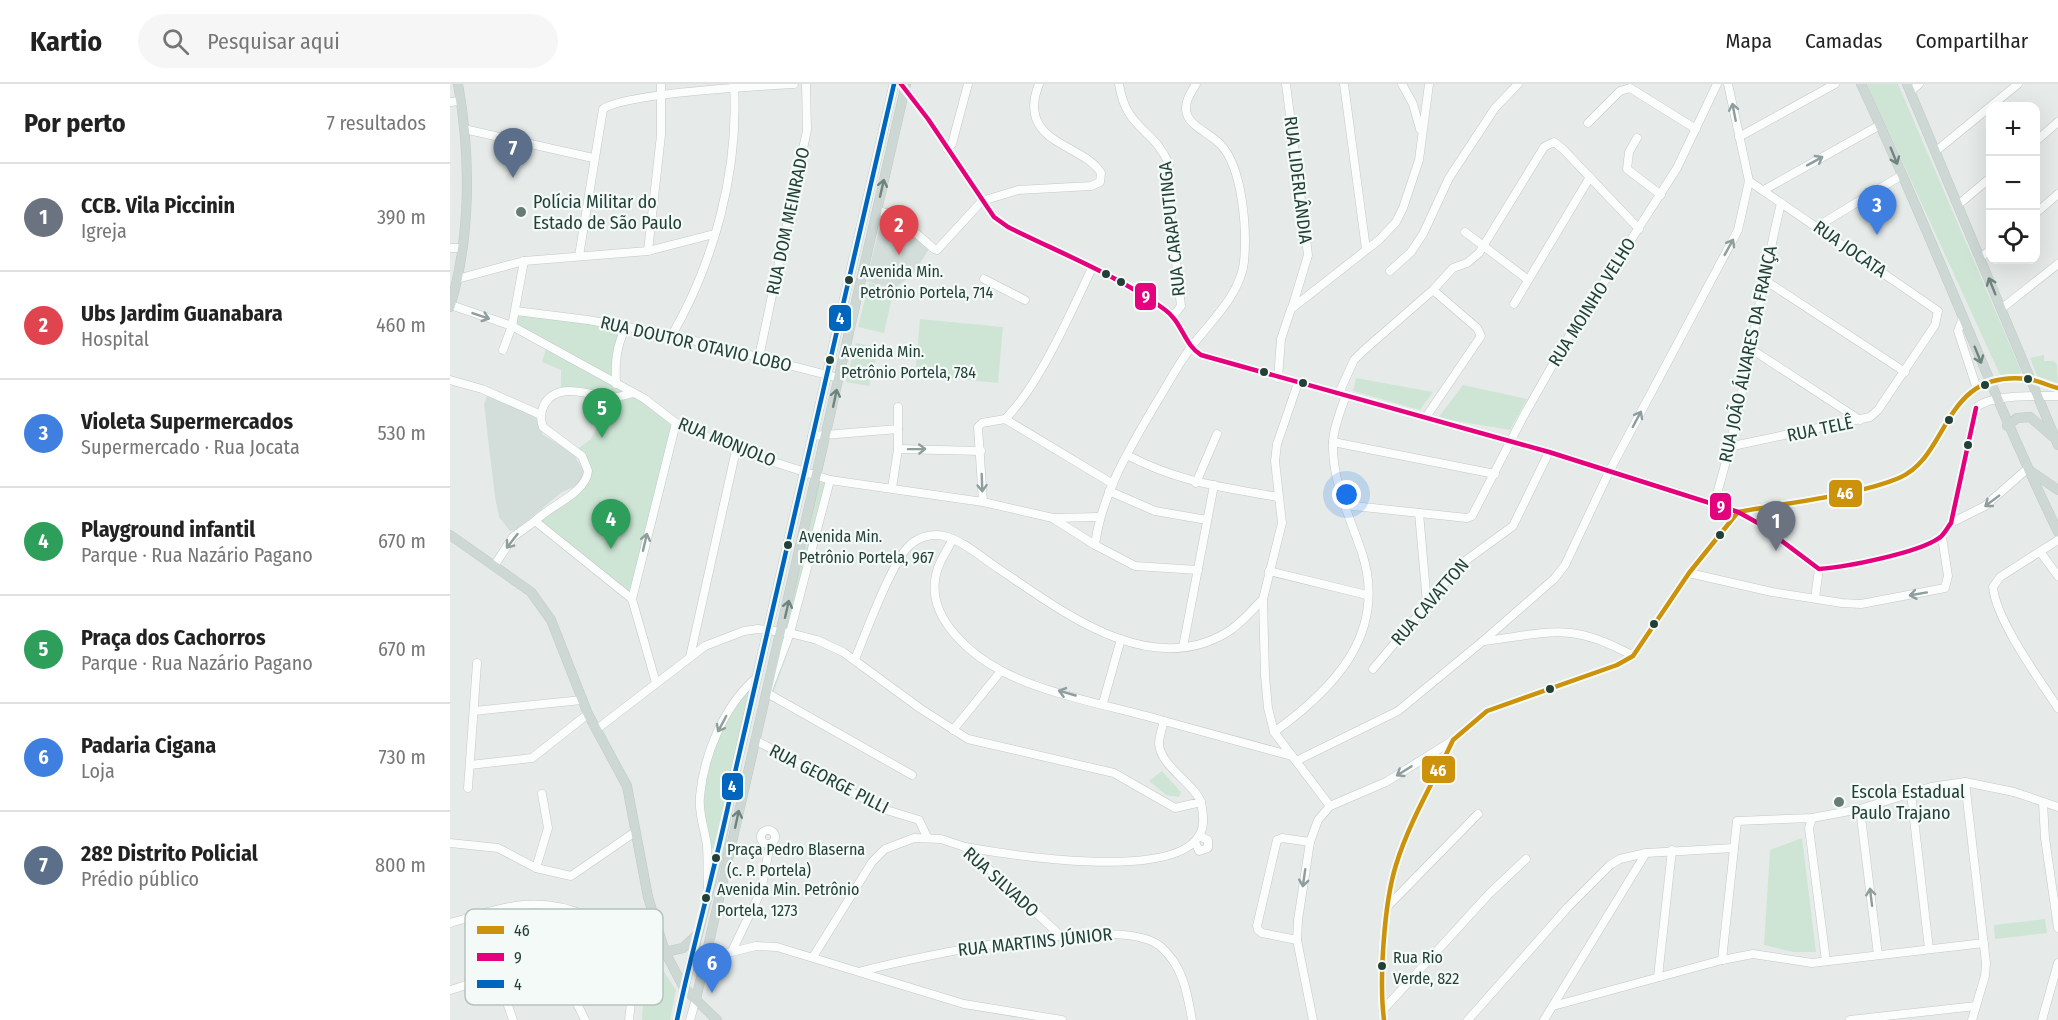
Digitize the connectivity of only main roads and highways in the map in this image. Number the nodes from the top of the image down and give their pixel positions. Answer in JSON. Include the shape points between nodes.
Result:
{"nodes":[{"id":1,"x":458,"y":84,"type":"edge"},
{"id":2,"x":1861,"y":84,"type":"edge"},
{"id":3,"x":901,"y":88,"type":"edge"},
{"id":4,"x":1909,"y":88,"type":"edge"},
{"id":5,"x":450,"y":306,"type":"edge"},
{"id":6,"x":2007,"y":426,"type":"junction"},
{"id":7,"x":2057,"y":442,"type":"edge"},
{"id":8,"x":2027,"y":469,"type":"junction"},
{"id":9,"x":2058,"y":490,"type":"edge"},
{"id":10,"x":2058,"y":532,"type":"edge"},
{"id":11,"x":450,"y":535,"type":"edge"},
{"id":12,"x":651,"y":909,"type":"edge"},
{"id":13,"x":700,"y":932,"type":"junction"},
{"id":14,"x":663,"y":943,"type":"edge"},
{"id":15,"x":666,"y":952,"type":"junction"},
{"id":16,"x":684,"y":988,"type":"junction"},
{"id":17,"x":696,"y":999,"type":"junction"},
{"id":18,"x":706,"y":1016,"type":"edge"},
{"id":19,"x":717,"y":1020,"type":"edge"}],
"edges":[{"from":1,"to":5,"type":"main road","via":[[467,174],[461,248]]},
{"from":2,"to":6,"type":"main road","one_way":true},
{"from":3,"to":13,"type":"main road","via":[[826,375]]},
{"from":17,"to":3,"type":"main road","one_way":true,"via":[[767,693],[786,633]]},
{"from":7,"to":4,"type":"main road","one_way":true},
{"from":6,"to":7,"type":"main road","via":[[2017,418],[2030,417]]},
{"from":6,"to":8,"type":"main road"},
{"from":8,"to":9,"type":"main road"},
{"from":8,"to":10,"type":"main road"},
{"from":11,"to":12,"type":"main road","via":[[531,592],[542,605],[588,714],[627,786]]},
{"from":13,"to":15,"type":"main road","via":[[688,945]]},
{"from":13,"to":16,"type":"main road"},
{"from":14,"to":15,"type":"main road"},
{"from":15,"to":16,"type":"main road"},
{"from":16,"to":17,"type":"main road"},
{"from":17,"to":18,"type":"main road"},
{"from":18,"to":19,"type":"main road"}]}
